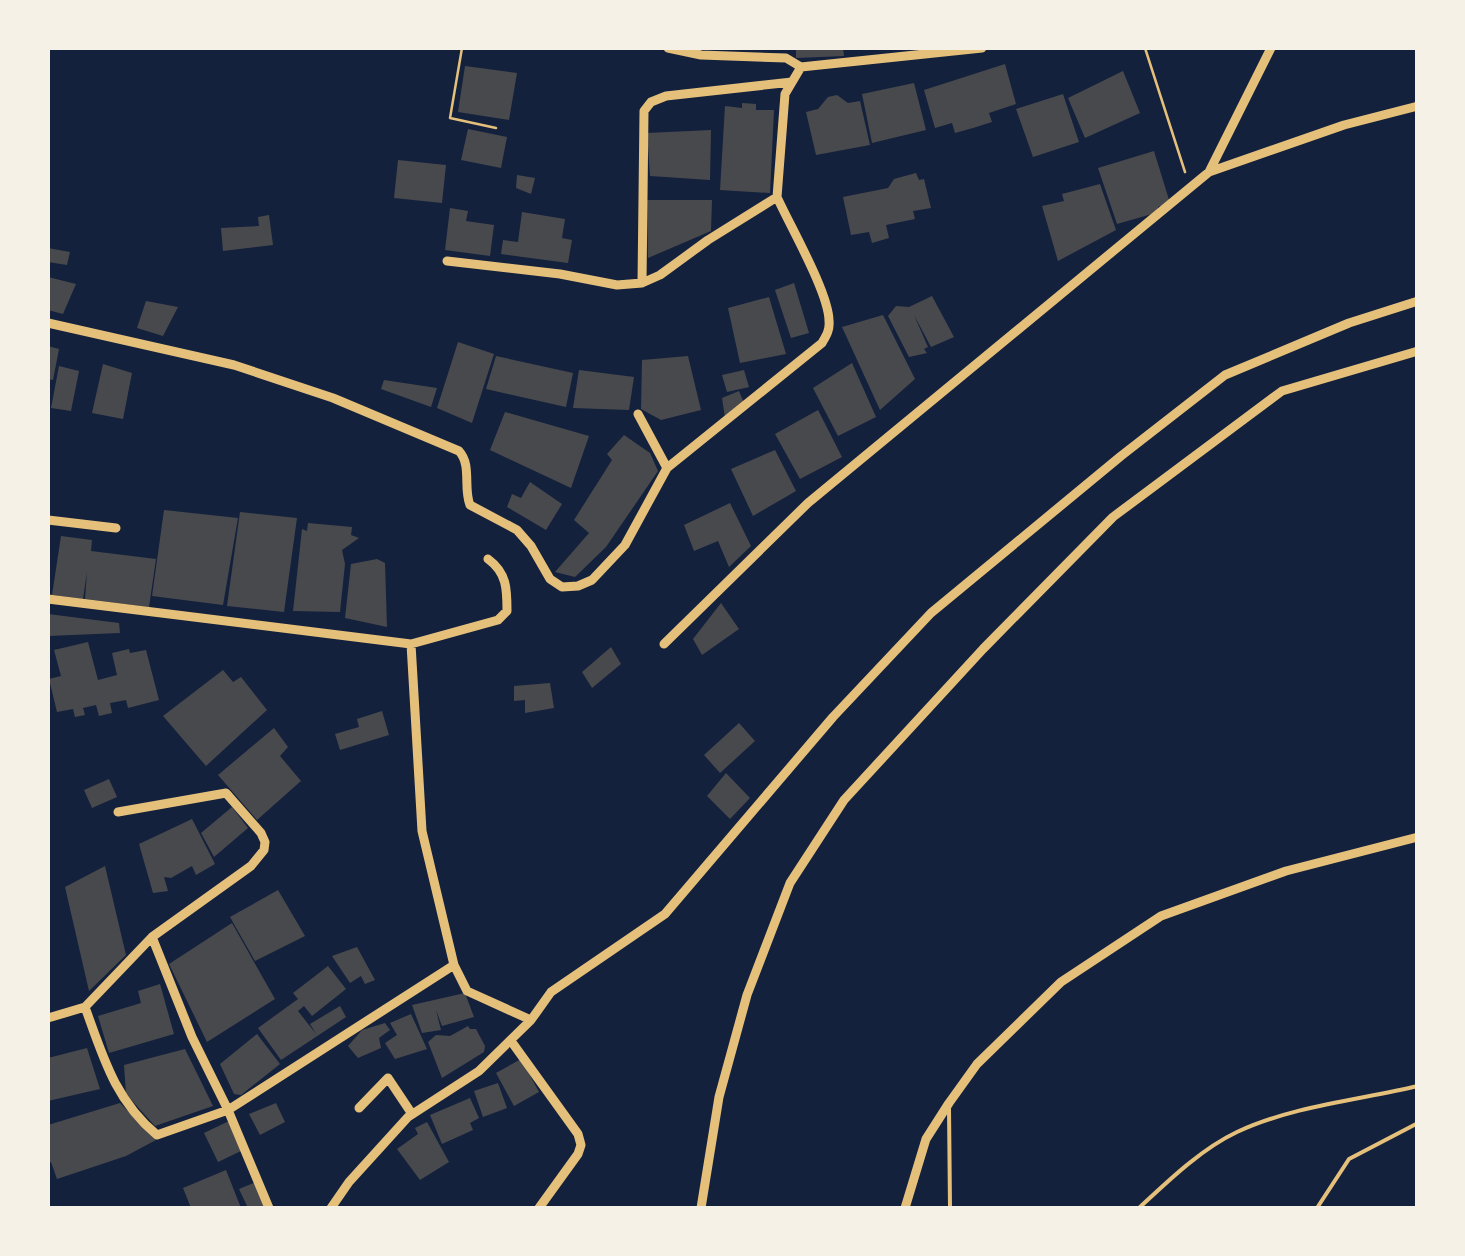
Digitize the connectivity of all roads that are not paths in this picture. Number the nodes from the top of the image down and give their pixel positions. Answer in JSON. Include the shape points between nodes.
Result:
{"nodes":[{"id":1,"x":668,"y":48,"type":"edge"},
{"id":2,"x":982,"y":48,"type":"edge"},
{"id":3,"x":1271,"y":48,"type":"edge"},
{"id":4,"x":802,"y":68,"type":"junction"},
{"id":5,"x":792,"y":82,"type":"junction"},
{"id":6,"x":1418,"y":106,"type":"edge"},
{"id":7,"x":1209,"y":172,"type":"junction"},
{"id":8,"x":777,"y":197,"type":"junction"},
{"id":9,"x":447,"y":261,"type":"dead end"},
{"id":10,"x":642,"y":283,"type":"junction"},
{"id":11,"x":1418,"y":302,"type":"edge"},
{"id":12,"x":48,"y":325,"type":"edge"},
{"id":13,"x":1418,"y":351,"type":"edge"},
{"id":14,"x":638,"y":414,"type":"dead end"},
{"id":15,"x":667,"y":468,"type":"junction"},
{"id":16,"x":48,"y":520,"type":"edge"},
{"id":17,"x":116,"y":528,"type":"dead end"},
{"id":18,"x":488,"y":560,"type":"dead end"},
{"id":19,"x":48,"y":598,"type":"edge"},
{"id":20,"x":411,"y":644,"type":"junction"},
{"id":21,"x":664,"y":644,"type":"dead end"},
{"id":22,"x":118,"y":812,"type":"dead end"},
{"id":23,"x":1418,"y":837,"type":"edge"},
{"id":24,"x":152,"y":937,"type":"junction"},
{"id":25,"x":454,"y":964,"type":"junction"},
{"id":26,"x":85,"y":1007,"type":"junction"},
{"id":27,"x":48,"y":1018,"type":"edge"},
{"id":28,"x":530,"y":1020,"type":"junction"},
{"id":29,"x":511,"y":1041,"type":"junction"},
{"id":30,"x":1418,"y":1086,"type":"edge"},
{"id":31,"x":949,"y":1102,"type":"junction"},
{"id":32,"x":358,"y":1108,"type":"dead end"},
{"id":33,"x":228,"y":1110,"type":"junction"},
{"id":34,"x":412,"y":1114,"type":"junction"},
{"id":35,"x":1418,"y":1123,"type":"edge"},
{"id":36,"x":269,"y":1208,"type":"edge"},
{"id":37,"x":332,"y":1208,"type":"edge"},
{"id":38,"x":538,"y":1208,"type":"edge"},
{"id":39,"x":701,"y":1208,"type":"edge"},
{"id":40,"x":905,"y":1208,"type":"edge"},
{"id":41,"x":950,"y":1208,"type":"edge"},
{"id":42,"x":1139,"y":1208,"type":"edge"},
{"id":43,"x":1316,"y":1208,"type":"edge"}],
"edges":[{"from":1,"to":4,"type":"street","via":[[701,56],[786,58]]},
{"from":2,"to":4,"type":"street"},
{"from":3,"to":7,"type":"street"},
{"from":4,"to":5,"type":"street"},
{"from":5,"to":8,"type":"street","via":[[785,94]]},
{"from":5,"to":10,"type":"street","via":[[666,96],[644,111]]},
{"from":6,"to":7,"type":"street"},
{"from":7,"to":21,"type":"street","via":[[808,503]]},
{"from":8,"to":10,"type":"street"},
{"from":8,"to":15,"type":"street","via":[[824,299],[828,332],[809,355]]},
{"from":9,"to":10,"type":"street"},
{"from":11,"to":28,"type":"street","via":[[1225,375],[1121,456],[931,613],[665,914],[550,992]]},
{"from":12,"to":15,"type":"street","via":[[234,365],[459,451],[470,505],[517,530],[550,580],[562,587],[592,580],[625,545]]},
{"from":13,"to":39,"type":"street","via":[[1282,391],[1113,516],[844,800],[790,883],[747,996]]},
{"from":14,"to":15,"type":"street"},
{"from":16,"to":17,"type":"street"},
{"from":18,"to":20,"type":"street","via":[[507,586],[507,612]]},
{"from":19,"to":20,"type":"street"},
{"from":20,"to":25,"type":"street","via":[[422,832]]},
{"from":22,"to":24,"type":"street","via":[[226,793],[266,842],[251,866]]},
{"from":23,"to":31,"type":"street","via":[[1286,871],[1160,916],[1061,982],[977,1064]]},
{"from":24,"to":26,"type":"street"},
{"from":24,"to":33,"type":"street"},
{"from":25,"to":28,"type":"street","via":[[467,991]]},
{"from":25,"to":33,"type":"street"},
{"from":26,"to":27,"type":"street"},
{"from":26,"to":33,"type":"street","via":[[113,1083],[157,1135]]},
{"from":28,"to":29,"type":"street"},
{"from":29,"to":34,"type":"street","via":[[479,1072]]},
{"from":29,"to":38,"type":"street","via":[[581,1145]]},
{"from":30,"to":42,"type":"lane","via":[[1304,1110],[1235,1133]]},
{"from":31,"to":40,"type":"street","via":[[926,1139]]},
{"from":31,"to":41,"type":"lane"},
{"from":32,"to":34,"type":"street","via":[[388,1078]]},
{"from":33,"to":36,"type":"street"},
{"from":34,"to":37,"type":"street"},
{"from":35,"to":43,"type":"lane","via":[[1348,1160]]}]}
